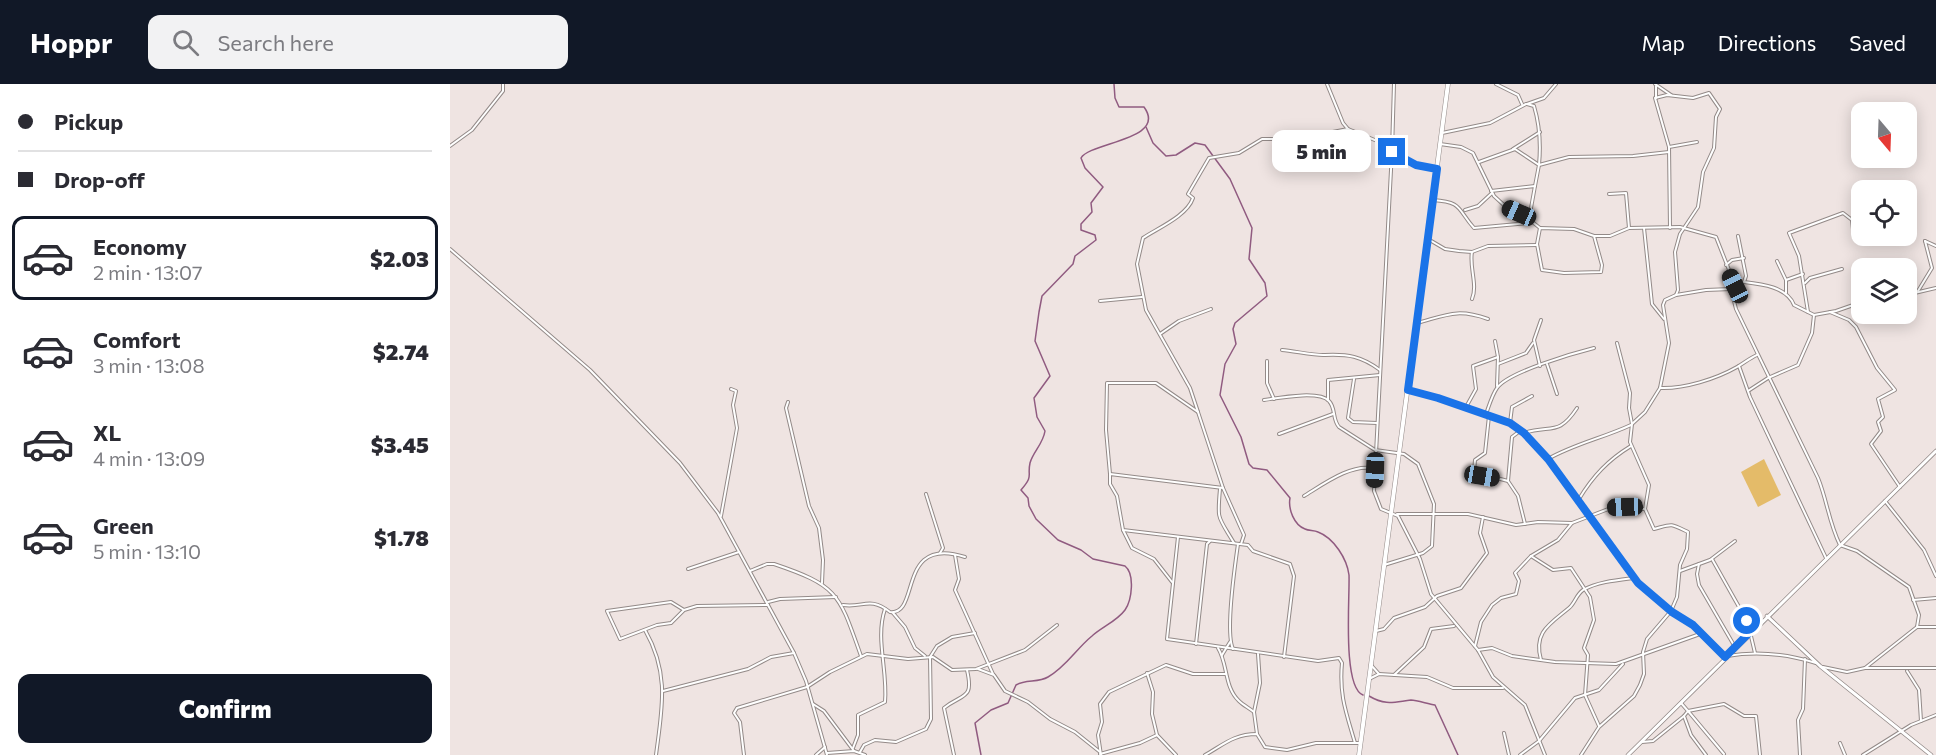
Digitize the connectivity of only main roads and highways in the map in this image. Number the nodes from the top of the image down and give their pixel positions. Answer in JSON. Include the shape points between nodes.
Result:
{"nodes":[{"id":1,"x":1448,"y":84,"type":"edge"},
{"id":2,"x":1359,"y":755,"type":"edge"}],
"edges":[{"from":1,"to":2,"type":"main road"}]}
